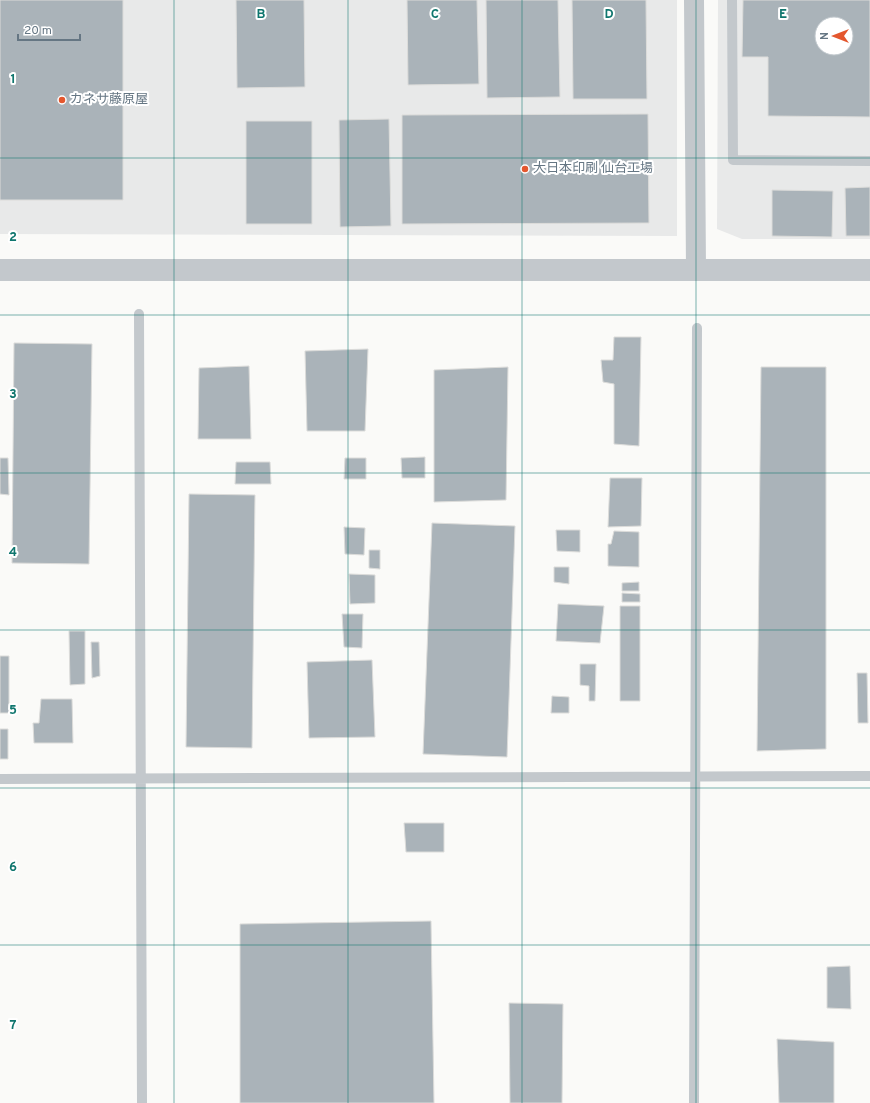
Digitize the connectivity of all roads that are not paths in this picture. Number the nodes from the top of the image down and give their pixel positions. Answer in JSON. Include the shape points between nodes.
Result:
{"nodes":[{"id":1,"x":694,"y":0,"type":"edge"},
{"id":2,"x":732,"y":0,"type":"edge"},
{"id":3,"x":870,"y":161,"type":"edge"},
{"id":4,"x":0,"y":270,"type":"edge"},
{"id":5,"x":696,"y":270,"type":"junction"},
{"id":6,"x":870,"y":270,"type":"edge"},
{"id":7,"x":139,"y":314,"type":"dead end"},
{"id":8,"x":697,"y":328,"type":"dead end"},
{"id":9,"x":696,"y":776,"type":"junction"},
{"id":10,"x":870,"y":776,"type":"edge"},
{"id":11,"x":0,"y":779,"type":"edge"},
{"id":12,"x":141,"y":779,"type":"junction"},
{"id":13,"x":142,"y":1103,"type":"edge"},
{"id":14,"x":694,"y":1103,"type":"edge"}],
"edges":[{"from":1,"to":5,"type":"street"},
{"from":2,"to":3,"type":"lane","via":[[733,160]]},
{"from":4,"to":5,"type":"street"},
{"from":5,"to":6,"type":"street"},
{"from":7,"to":12,"type":"lane"},
{"from":8,"to":9,"type":"lane"},
{"from":9,"to":10,"type":"lane"},
{"from":9,"to":12,"type":"lane"},
{"from":9,"to":14,"type":"lane"},
{"from":11,"to":12,"type":"lane"},
{"from":12,"to":13,"type":"lane"}]}
